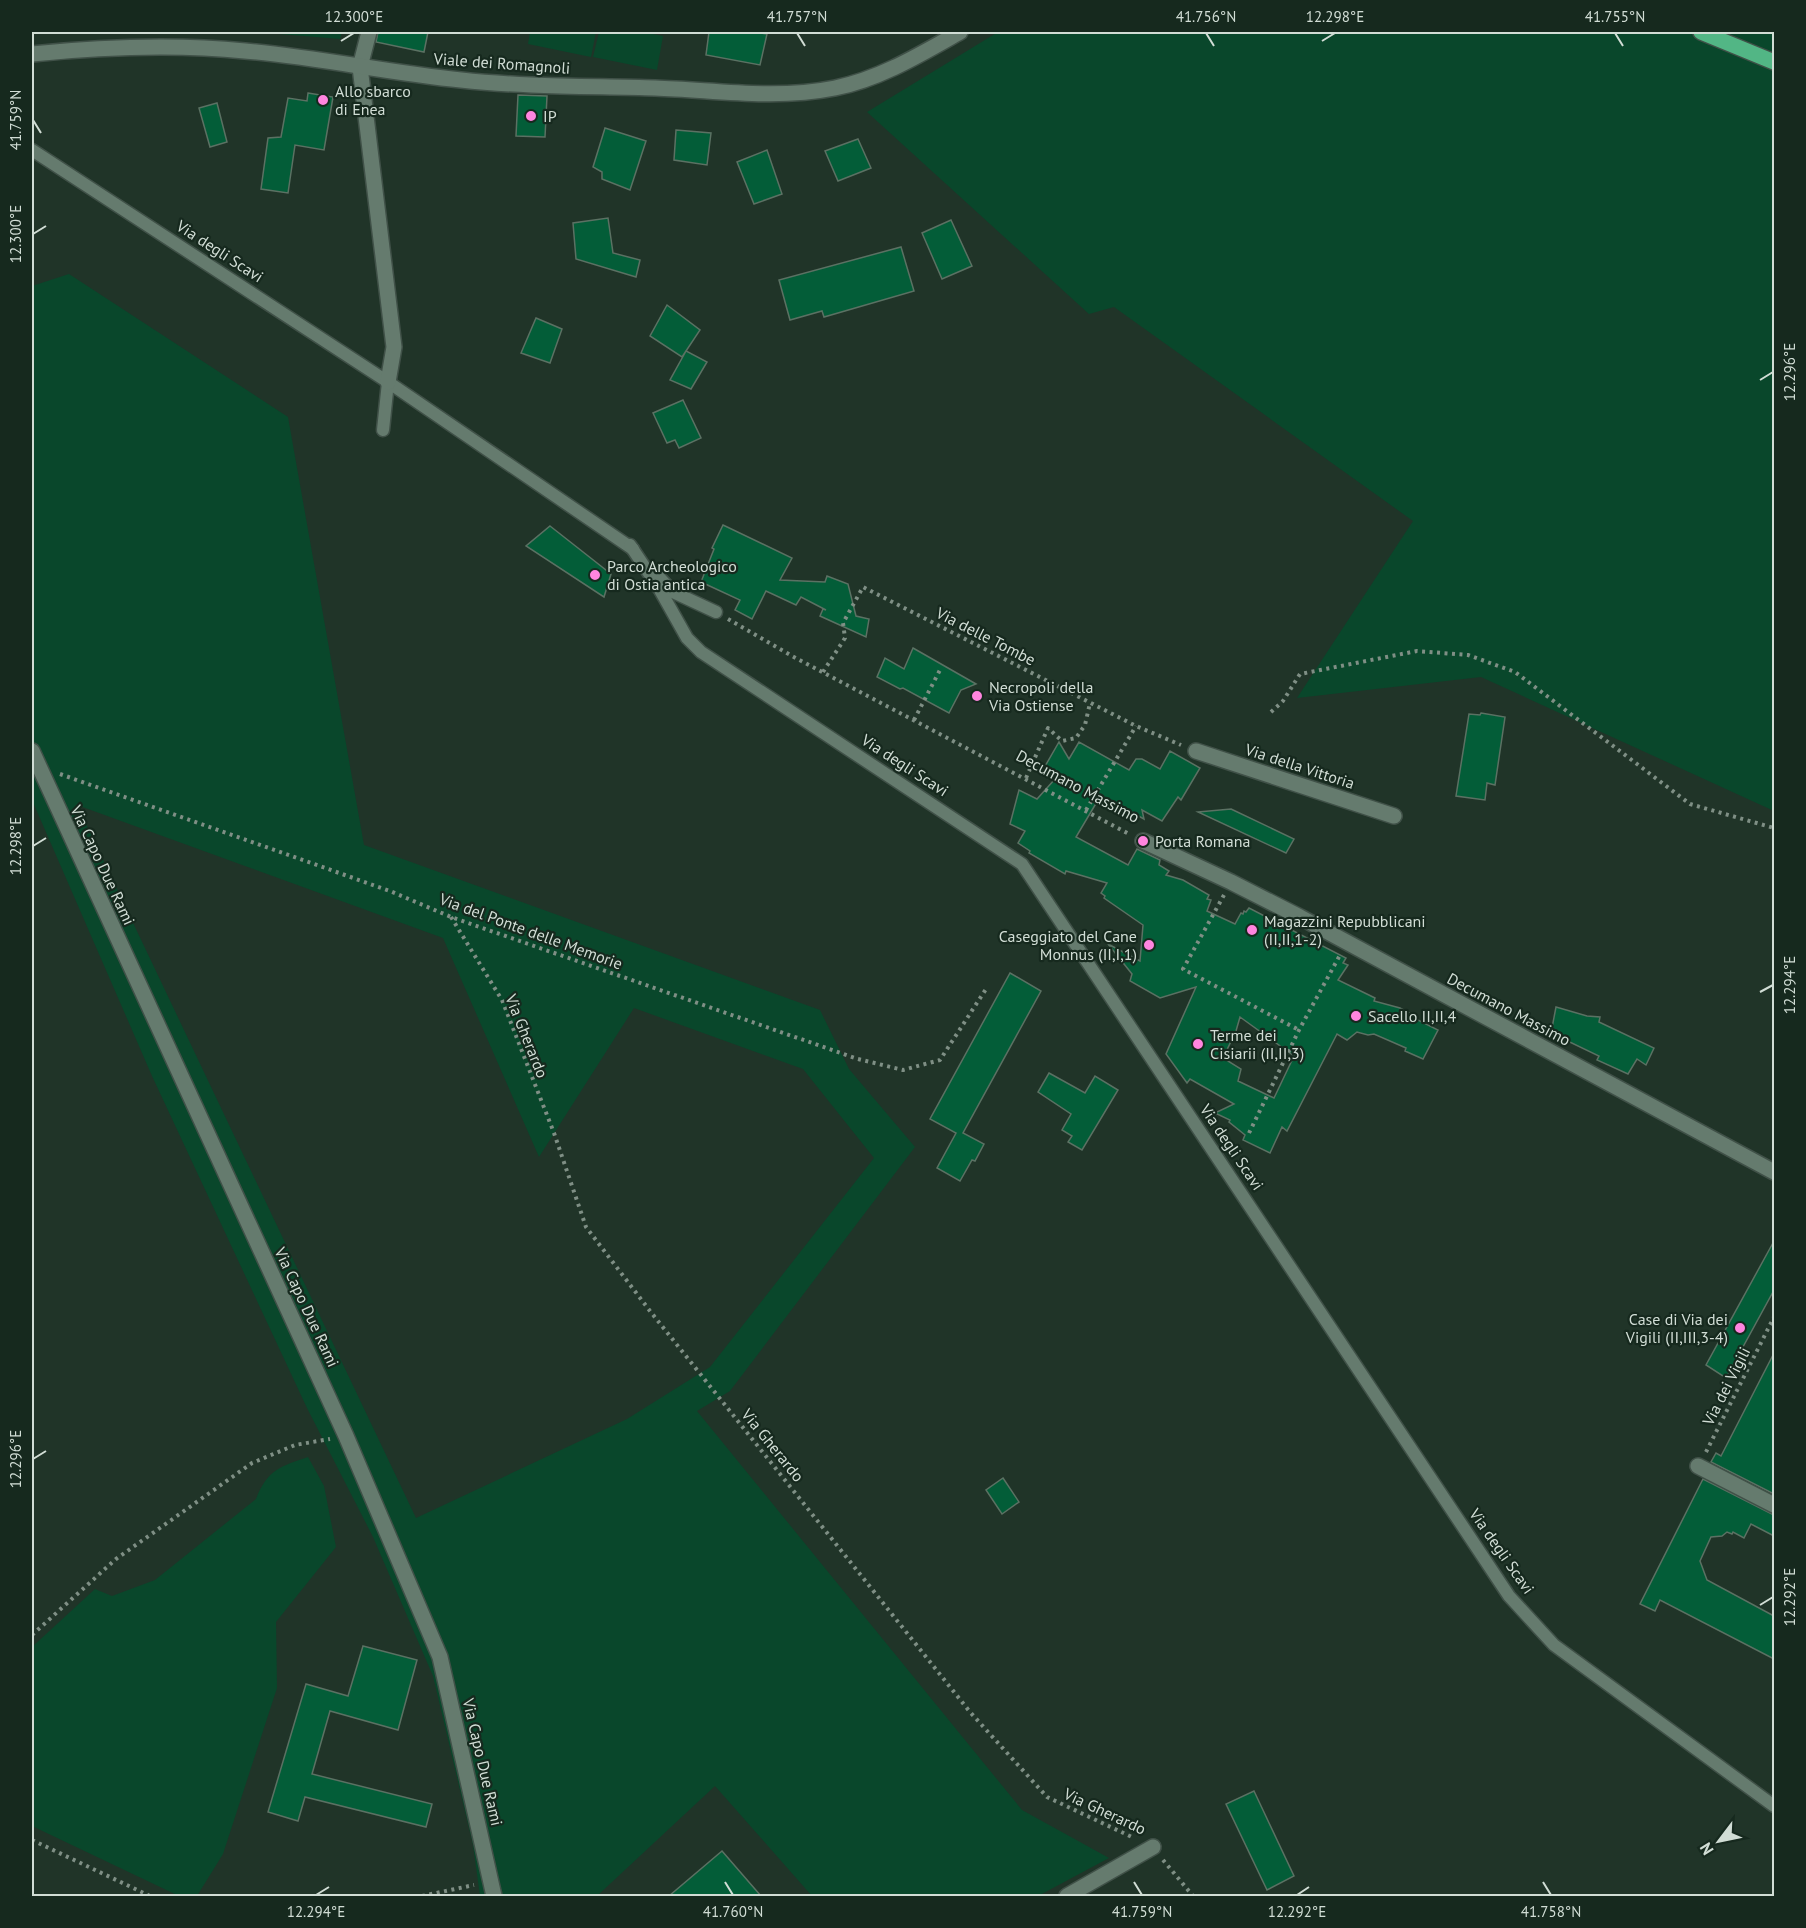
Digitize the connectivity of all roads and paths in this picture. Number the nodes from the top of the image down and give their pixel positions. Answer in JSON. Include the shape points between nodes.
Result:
{"nodes":[{"id":1,"x":369,"y":32,"type":"edge"},
{"id":2,"x":960,"y":32,"type":"edge"},
{"id":3,"x":1701,"y":32,"type":"edge"},
{"id":4,"x":32,"y":54,"type":"edge"},
{"id":5,"x":1774,"y":62,"type":"edge"},
{"id":6,"x":360,"y":67,"type":"junction"},
{"id":7,"x":32,"y":150,"type":"edge"},
{"id":8,"x":388,"y":382,"type":"junction"},
{"id":9,"x":383,"y":430,"type":"dead end"},
{"id":10,"x":630,"y":545,"type":"junction"},
{"id":11,"x":716,"y":612,"type":"joint"},
{"id":12,"x":941,"y":668,"type":"dead end"},
{"id":13,"x":824,"y":672,"type":"junction"},
{"id":14,"x":1090,"y":703,"type":"junction"},
{"id":15,"x":1271,"y":712,"type":"dead end"},
{"id":16,"x":914,"y":720,"type":"junction"},
{"id":17,"x":1136,"y":726,"type":"junction"},
{"id":18,"x":1196,"y":751,"type":"joint"},
{"id":19,"x":34,"y":758,"type":"edge"},
{"id":20,"x":1026,"y":778,"type":"junction"},
{"id":21,"x":1086,"y":810,"type":"junction"},
{"id":22,"x":1394,"y":816,"type":"dead end"},
{"id":23,"x":1774,"y":828,"type":"edge"},
{"id":24,"x":1143,"y":841,"type":"joint"},
{"id":25,"x":1231,"y":882,"type":"junction"},
{"id":26,"x":451,"y":916,"type":"junction"},
{"id":27,"x":1347,"y":943,"type":"junction"},
{"id":28,"x":986,"y":989,"type":"dead end"},
{"id":29,"x":1299,"y":1030,"type":"junction"},
{"id":30,"x":1249,"y":1134,"type":"dead end"},
{"id":31,"x":1774,"y":1172,"type":"edge"},
{"id":32,"x":1774,"y":1317,"type":"edge"},
{"id":33,"x":346,"y":1436,"type":"junction"},
{"id":34,"x":1698,"y":1466,"type":"joint"},
{"id":35,"x":1774,"y":1505,"type":"edge"},
{"id":36,"x":32,"y":1635,"type":"edge"},
{"id":37,"x":1774,"y":1806,"type":"edge"},
{"id":38,"x":32,"y":1840,"type":"edge"},
{"id":39,"x":1153,"y":1847,"type":"junction"},
{"id":40,"x":493,"y":1889,"type":"edge"},
{"id":41,"x":150,"y":1896,"type":"edge"},
{"id":42,"x":422,"y":1896,"type":"edge"},
{"id":43,"x":1067,"y":1896,"type":"edge"},
{"id":44,"x":1192,"y":1896,"type":"edge"}],
"edges":[{"from":1,"to":6,"type":"street"},
{"from":2,"to":6,"type":"street","name":"Viale dei Romagnoli","via":[[870,77],[838,88],[788,95],[476,81]]},
{"from":3,"to":5,"type":"main road"},
{"from":4,"to":6,"type":"street","name":"Viale dei Romagnoli","via":[[126,47],[222,49]]},
{"from":6,"to":8,"type":"street","via":[[394,347]]},
{"from":7,"to":8,"type":"lane","name":"Via degli Scavi"},
{"from":8,"to":9,"type":"lane"},
{"from":8,"to":10,"type":"lane","name":"Via degli Scavi"},
{"from":10,"to":11,"type":"lane","name":"Via degli Scavi","via":[[674,592]]},
{"from":10,"to":37,"type":"lane","name":"Via degli Scavi","via":[[687,638],[701,652],[1022,864],[1509,1596],[1554,1645]]},
{"from":11,"to":13,"type":"path","name":"Decumano Massimo"},
{"from":12,"to":16,"type":"path"},
{"from":13,"to":14,"type":"path","name":"Via delle Tombe","via":[[845,638],[843,622],[862,587]]},
{"from":13,"to":16,"type":"path","name":"Decumano Massimo"},
{"from":14,"to":17,"type":"path","name":"Via delle Tombe"},
{"from":14,"to":20,"type":"path","via":[[1085,725],[1076,738],[1062,741],[1048,728]]},
{"from":15,"to":23,"type":"path","via":[[1300,674],[1417,651],[1467,655],[1515,672],[1690,804]]},
{"from":16,"to":20,"type":"path","name":"Decumano Massimo"},
{"from":17,"to":18,"type":"path","name":"Via delle Tombe"},
{"from":17,"to":21,"type":"path"},
{"from":18,"to":22,"type":"street","name":"Via della Vittoria"},
{"from":19,"to":26,"type":"path","name":"Via del Ponte delle Memorie"},
{"from":19,"to":33,"type":"street","name":"Via Capo Due Rami"},
{"from":20,"to":21,"type":"path","name":"Decumano Massimo"},
{"from":21,"to":24,"type":"path","name":"Decumano Massimo"},
{"from":24,"to":25,"type":"street","name":"Decumano Massimo"},
{"from":25,"to":27,"type":"street","name":"Decumano Massimo"},
{"from":25,"to":29,"type":"path","via":[[1183,969]]},
{"from":26,"to":28,"type":"path","name":"Via del Ponte delle Memorie","via":[[858,1059],[903,1070],[940,1060]]},
{"from":26,"to":39,"type":"path","name":"Via Gherardo","via":[[502,1000],[586,1227],[970,1712],[1047,1797]]},
{"from":27,"to":29,"type":"path"},
{"from":27,"to":31,"type":"street","name":"Decumano Massimo"},
{"from":29,"to":30,"type":"path"},
{"from":32,"to":34,"type":"path","name":"Via dei Vigili"},
{"from":33,"to":36,"type":"path","via":[[295,1445],[252,1463],[116,1559]]},
{"from":33,"to":40,"type":"street","name":"Via Capo Due Rami","via":[[440,1657]]},
{"from":34,"to":35,"type":"street"},
{"from":38,"to":41,"type":"path"},
{"from":39,"to":43,"type":"street"},
{"from":39,"to":44,"type":"path","name":"Via Gherardo"},
{"from":40,"to":42,"type":"path"}]}
